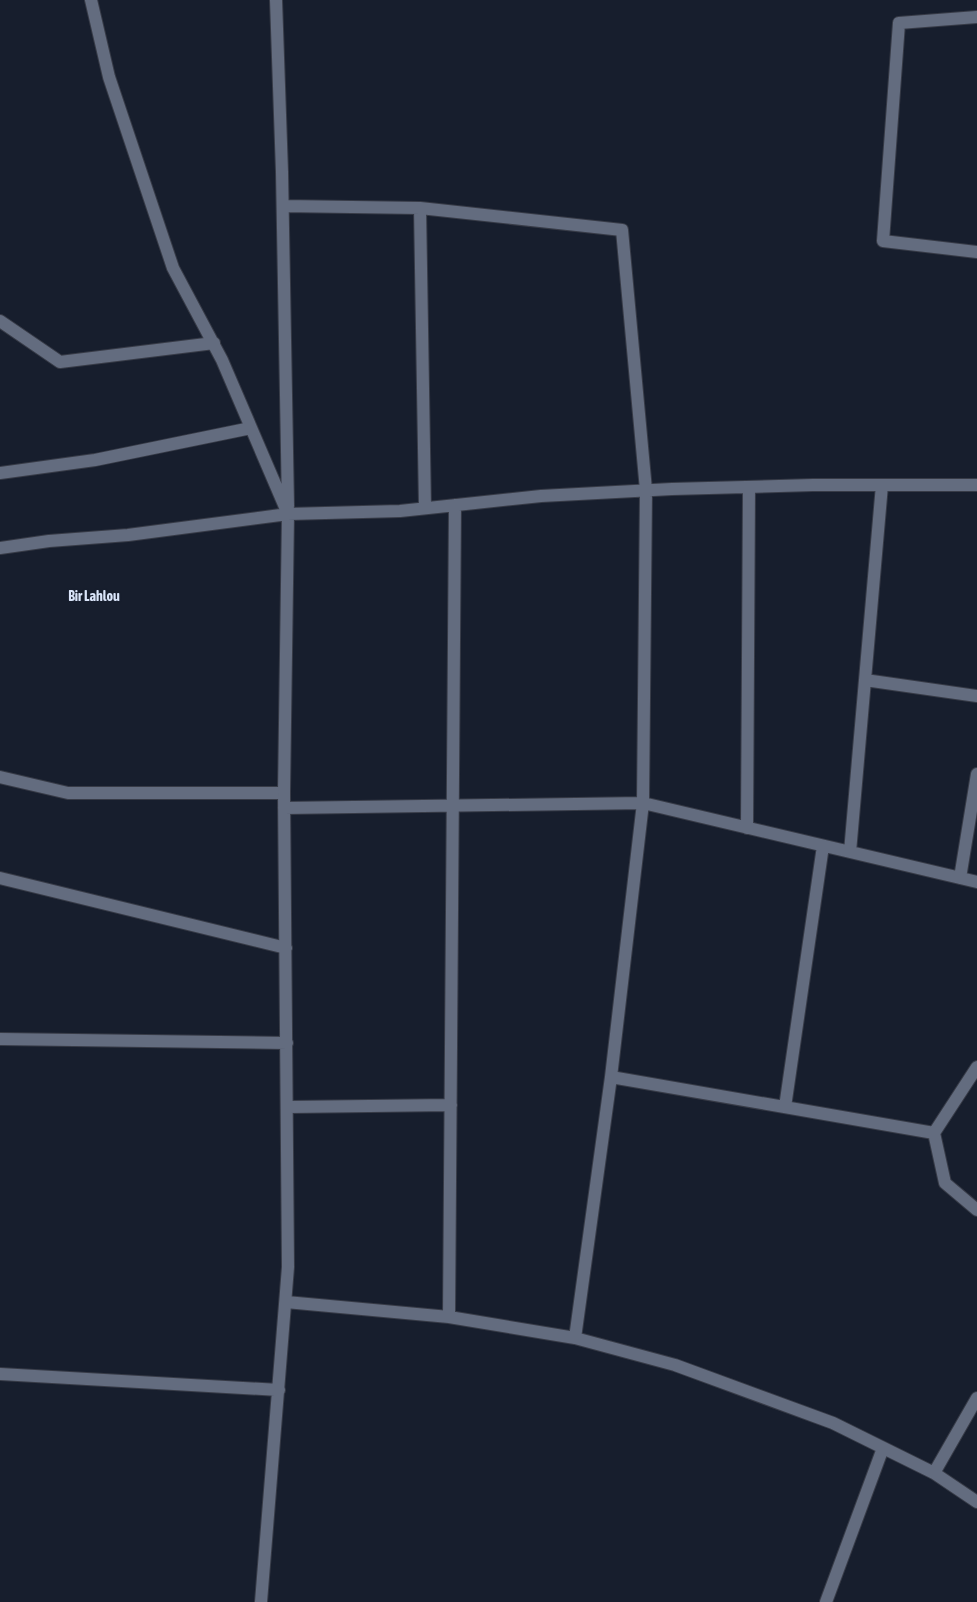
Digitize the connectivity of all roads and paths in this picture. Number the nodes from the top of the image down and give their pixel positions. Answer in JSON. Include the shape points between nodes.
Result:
{"nodes":[{"id":1,"x":91,"y":0,"type":"edge"},
{"id":2,"x":276,"y":0,"type":"edge"},
{"id":3,"x":977,"y":17,"type":"edge"},
{"id":4,"x":283,"y":206,"type":"junction"},
{"id":5,"x":420,"y":208,"type":"junction"},
{"id":6,"x":977,"y":252,"type":"edge"},
{"id":7,"x":0,"y":321,"type":"edge"},
{"id":8,"x":214,"y":344,"type":"junction"},
{"id":9,"x":251,"y":428,"type":"junction"},
{"id":10,"x":0,"y":473,"type":"edge"},
{"id":11,"x":882,"y":485,"type":"junction"},
{"id":12,"x":977,"y":485,"type":"edge"},
{"id":13,"x":749,"y":487,"type":"junction"},
{"id":14,"x":646,"y":490,"type":"junction"},
{"id":15,"x":455,"y":505,"type":"junction"},
{"id":16,"x":425,"y":508,"type":"junction"},
{"id":17,"x":288,"y":514,"type":"junction"},
{"id":18,"x":0,"y":548,"type":"edge"},
{"id":19,"x":865,"y":680,"type":"junction"},
{"id":20,"x":977,"y":696,"type":"edge"},
{"id":21,"x":977,"y":774,"type":"edge"},
{"id":22,"x":0,"y":777,"type":"edge"},
{"id":23,"x":284,"y":793,"type":"junction"},
{"id":24,"x":643,"y":803,"type":"junction"},
{"id":25,"x":453,"y":806,"type":"junction"},
{"id":26,"x":284,"y":808,"type":"junction"},
{"id":27,"x":747,"y":828,"type":"junction"},
{"id":28,"x":823,"y":846,"type":"junction"},
{"id":29,"x":850,"y":852,"type":"junction"},
{"id":30,"x":0,"y":878,"type":"edge"},
{"id":31,"x":960,"y":878,"type":"junction"},
{"id":32,"x":977,"y":882,"type":"edge"},
{"id":33,"x":286,"y":948,"type":"junction"},
{"id":34,"x":0,"y":1039,"type":"edge"},
{"id":35,"x":287,"y":1043,"type":"junction"},
{"id":36,"x":977,"y":1067,"type":"edge"},
{"id":37,"x":610,"y":1077,"type":"junction"},
{"id":38,"x":451,"y":1105,"type":"junction"},
{"id":39,"x":288,"y":1107,"type":"junction"},
{"id":40,"x":785,"y":1107,"type":"junction"},
{"id":41,"x":934,"y":1133,"type":"junction"},
{"id":42,"x":977,"y":1210,"type":"edge"},
{"id":43,"x":286,"y":1302,"type":"junction"},
{"id":44,"x":449,"y":1316,"type":"junction"},
{"id":45,"x":574,"y":1338,"type":"junction"},
{"id":46,"x":0,"y":1374,"type":"edge"},
{"id":47,"x":279,"y":1390,"type":"junction"},
{"id":48,"x":977,"y":1398,"type":"edge"},
{"id":49,"x":883,"y":1448,"type":"junction"},
{"id":50,"x":934,"y":1473,"type":"junction"},
{"id":51,"x":977,"y":1502,"type":"edge"},
{"id":52,"x":261,"y":1602,"type":"edge"},
{"id":53,"x":826,"y":1602,"type":"edge"}],
"edges":[{"from":1,"to":8,"type":"street","via":[[109,77],[173,268]]},
{"from":2,"to":4,"type":"street"},
{"from":3,"to":6,"type":"street","via":[[899,23],[883,241]]},
{"from":4,"to":5,"type":"street"},
{"from":4,"to":17,"type":"street"},
{"from":5,"to":14,"type":"street","via":[[622,230]]},
{"from":5,"to":16,"type":"street"},
{"from":7,"to":8,"type":"street","via":[[60,362]]},
{"from":8,"to":9,"type":"street"},
{"from":9,"to":10,"type":"street","via":[[95,460]]},
{"from":9,"to":17,"type":"street"},
{"from":11,"to":12,"type":"street"},
{"from":11,"to":13,"type":"street"},
{"from":11,"to":19,"type":"street"},
{"from":13,"to":14,"type":"street"},
{"from":13,"to":27,"type":"street"},
{"from":14,"to":15,"type":"street","via":[[541,496]]},
{"from":14,"to":24,"type":"street"},
{"from":15,"to":16,"type":"street"},
{"from":15,"to":25,"type":"street"},
{"from":16,"to":17,"type":"street"},
{"from":17,"to":18,"type":"street","via":[[128,535]]},
{"from":17,"to":23,"type":"street"},
{"from":19,"to":20,"type":"street"},
{"from":19,"to":29,"type":"street"},
{"from":21,"to":31,"type":"street"},
{"from":22,"to":23,"type":"street","via":[[68,793]]},
{"from":23,"to":26,"type":"street"},
{"from":24,"to":25,"type":"street"},
{"from":24,"to":27,"type":"street"},
{"from":24,"to":37,"type":"street"},
{"from":25,"to":26,"type":"street"},
{"from":25,"to":38,"type":"street"},
{"from":26,"to":33,"type":"street"},
{"from":27,"to":28,"type":"street"},
{"from":28,"to":29,"type":"street"},
{"from":28,"to":40,"type":"street"},
{"from":29,"to":31,"type":"street"},
{"from":30,"to":33,"type":"street"},
{"from":31,"to":32,"type":"street"},
{"from":33,"to":35,"type":"street"},
{"from":34,"to":35,"type":"street"},
{"from":35,"to":39,"type":"street"},
{"from":36,"to":41,"type":"street"},
{"from":37,"to":40,"type":"street"},
{"from":37,"to":45,"type":"street"},
{"from":38,"to":39,"type":"street"},
{"from":38,"to":44,"type":"street"},
{"from":39,"to":43,"type":"street"},
{"from":40,"to":41,"type":"street"},
{"from":41,"to":42,"type":"street","via":[[945,1182]]},
{"from":43,"to":44,"type":"street"},
{"from":43,"to":47,"type":"street"},
{"from":44,"to":45,"type":"street"},
{"from":45,"to":49,"type":"street","via":[[675,1365],[833,1423]]},
{"from":46,"to":47,"type":"street"},
{"from":47,"to":52,"type":"street"},
{"from":48,"to":50,"type":"street"},
{"from":49,"to":50,"type":"street"},
{"from":49,"to":53,"type":"street"},
{"from":50,"to":51,"type":"street"}]}
